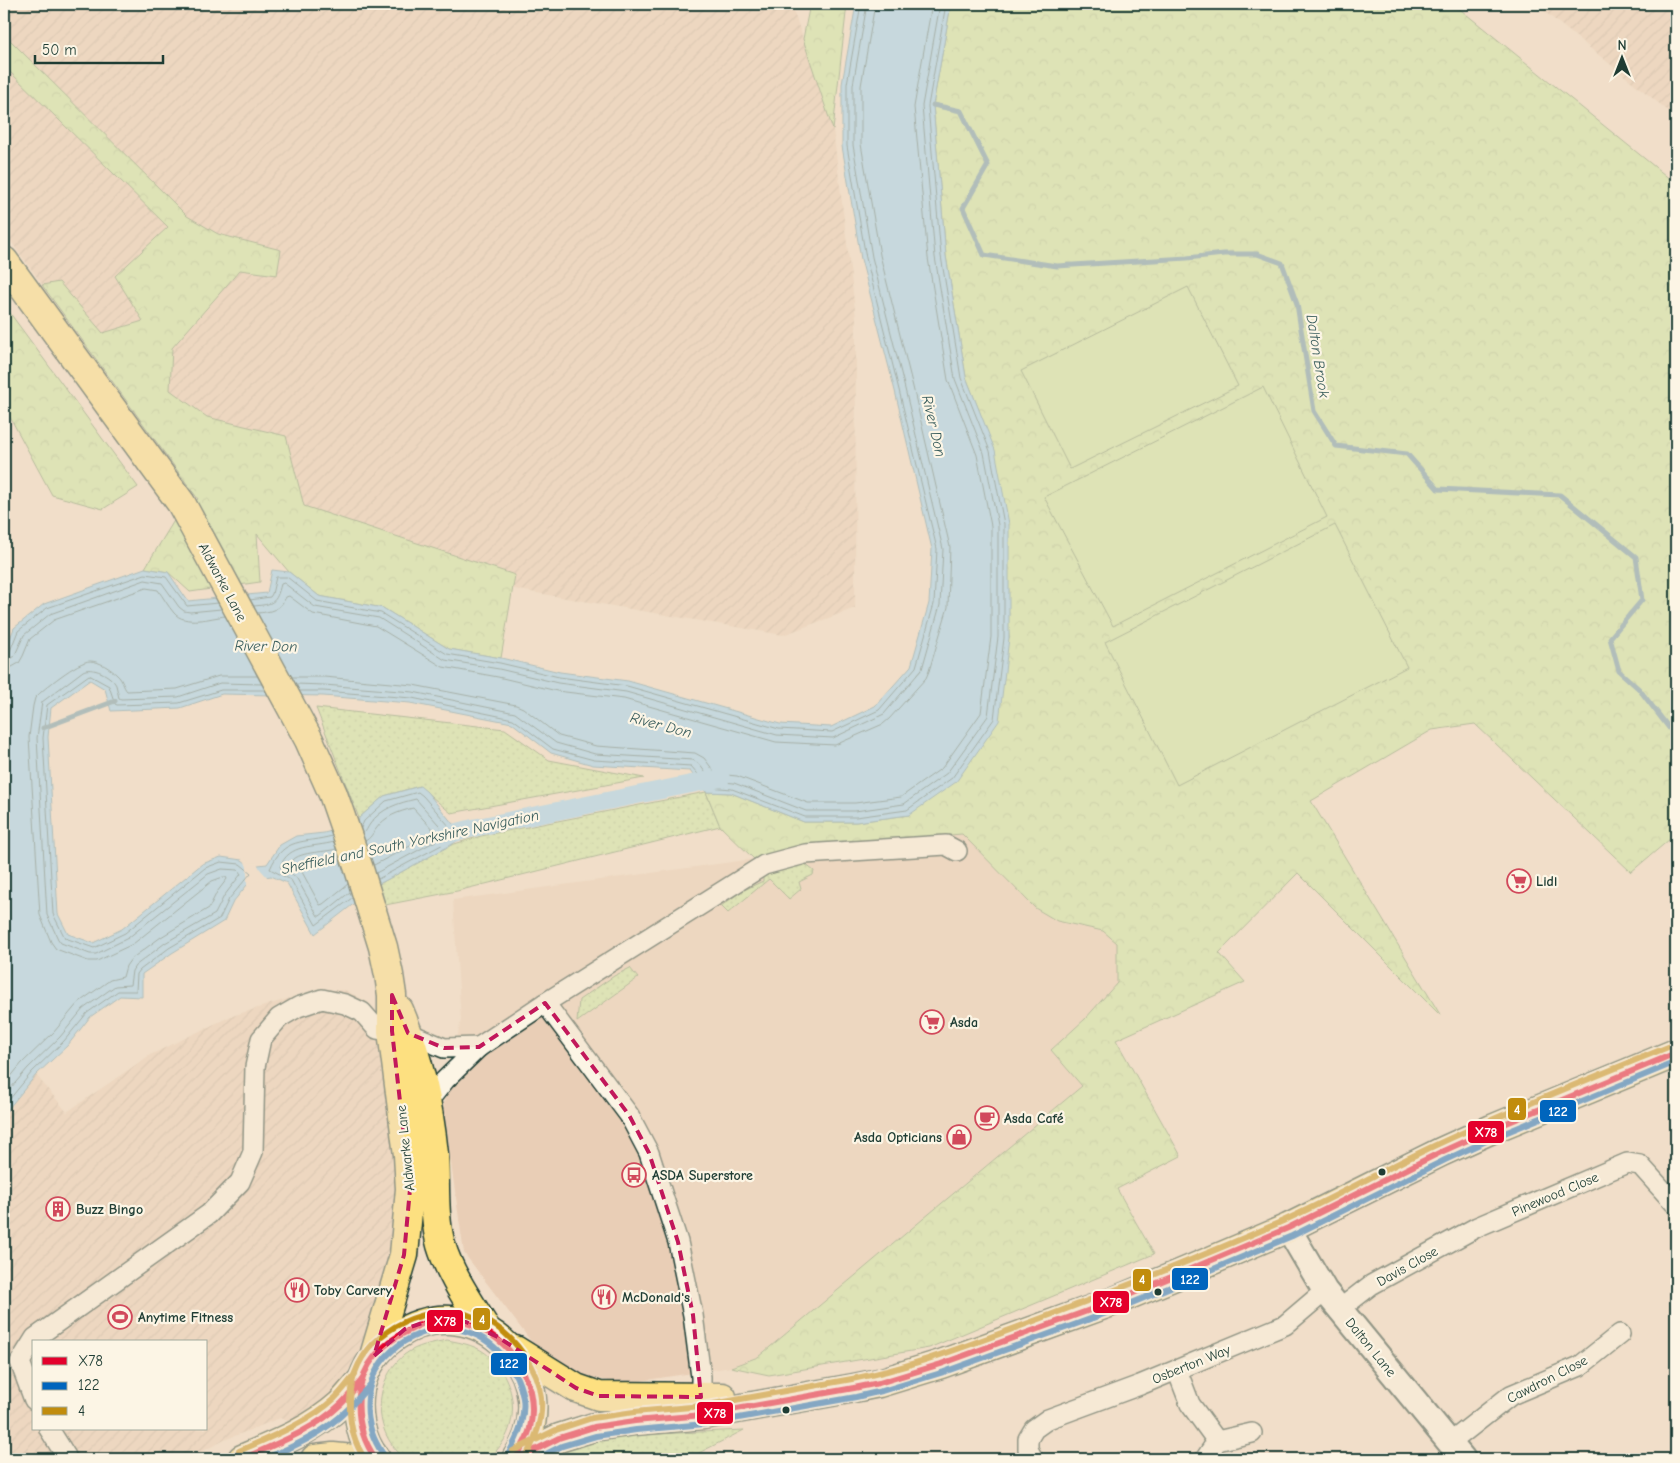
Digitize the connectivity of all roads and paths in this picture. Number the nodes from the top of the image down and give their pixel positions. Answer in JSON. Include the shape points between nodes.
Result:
{"nodes":[{"id":1,"x":4,"y":261,"type":"edge"},
{"id":2,"x":957,"y":851,"type":"dead end"},
{"id":3,"x":545,"y":1002,"type":"junction"},
{"id":4,"x":400,"y":1032,"type":"junction"},
{"id":5,"x":479,"y":1047,"type":"junction"},
{"id":6,"x":1676,"y":1053,"type":"edge"},
{"id":7,"x":426,"y":1104,"type":"junction"},
{"id":8,"x":1676,"y":1205,"type":"edge"},
{"id":9,"x":1477,"y":1227,"type":"joint"},
{"id":10,"x":1288,"y":1228,"type":"junction"},
{"id":11,"x":1325,"y":1291,"type":"junction"},
{"id":12,"x":1340,"y":1310,"type":"junction"},
{"id":13,"x":486,"y":1329,"type":"junction"},
{"id":14,"x":1620,"y":1334,"type":"dead end"},
{"id":15,"x":34,"y":1340,"type":"edge"},
{"id":16,"x":32,"y":1343,"type":"edge"},
{"id":17,"x":509,"y":1347,"type":"junction"},
{"id":18,"x":374,"y":1356,"type":"junction"},
{"id":19,"x":1176,"y":1370,"type":"junction"},
{"id":20,"x":362,"y":1380,"type":"junction"},
{"id":21,"x":32,"y":1395,"type":"edge"},
{"id":22,"x":811,"y":1395,"type":"junction"},
{"id":23,"x":701,"y":1397,"type":"junction"},
{"id":24,"x":50,"y":1430,"type":"edge"},
{"id":25,"x":1252,"y":1434,"type":"dead end"},
{"id":26,"x":1217,"y":1441,"type":"junction"},
{"id":27,"x":1457,"y":1454,"type":"edge"},
{"id":28,"x":61,"y":1459,"type":"edge"},
{"id":29,"x":242,"y":1459,"type":"edge"},
{"id":30,"x":315,"y":1459,"type":"edge"},
{"id":31,"x":353,"y":1459,"type":"edge"},
{"id":32,"x":376,"y":1459,"type":"edge"},
{"id":33,"x":516,"y":1459,"type":"edge"},
{"id":34,"x":1033,"y":1459,"type":"edge"},
{"id":35,"x":1205,"y":1459,"type":"edge"}],
"edges":[{"from":1,"to":4,"type":"main road","name":"Aldwarke Lane","via":[[181,503],[309,740],[333,794],[383,947]]},
{"from":2,"to":3,"type":"street","via":[[946,845],[805,854],[764,865]]},
{"from":3,"to":5,"type":"street"},
{"from":3,"to":23,"type":"street","via":[[629,1115],[650,1153],[678,1242],[693,1315]]},
{"from":4,"to":5,"type":"street","via":[[444,1048]]},
{"from":4,"to":7,"type":"main road","name":"Aldwarke Lane","via":[[415,1053]]},
{"from":4,"to":15,"type":"street","via":[[378,1030],[362,1012],[322,999],[278,1018],[261,1039],[256,1067],[253,1152],[240,1182],[209,1214]]},
{"from":4,"to":18,"type":"main road","name":"Aldwarke Lane","via":[[410,1189],[404,1255]]},
{"from":5,"to":7,"type":"street"},
{"from":6,"to":10,"type":"main road","via":[[1441,1152]]},
{"from":7,"to":13,"type":"main road","name":"Aldwarke Lane","via":[[434,1154],[441,1244],[446,1261]]},
{"from":8,"to":9,"type":"street","name":"Pinewood Close","via":[[1640,1165],[1627,1162]]},
{"from":9,"to":12,"type":"street","name":"Davis Close","via":[[1371,1285]]},
{"from":10,"to":11,"type":"street","name":"Dalton Lane"},
{"from":10,"to":22,"type":"main road","via":[[1112,1302],[950,1360],[879,1383]]},
{"from":11,"to":12,"type":"street","name":"Dalton Lane"},
{"from":11,"to":19,"type":"street","name":"Osberton Way","via":[[1285,1325]]},
{"from":12,"to":27,"type":"street","name":"Dalton Lane"},
{"from":13,"to":17,"type":"main road"},
{"from":13,"to":18,"type":"main road","via":[[466,1322],[425,1322],[405,1329]]},
{"from":14,"to":27,"type":"street","name":"Cawdron Close","via":[[1580,1366],[1510,1395]]},
{"from":16,"to":21,"type":"street","via":[[20,1362]]},
{"from":17,"to":23,"type":"main road","via":[[576,1388],[599,1396]]},
{"from":17,"to":33,"type":"main road","via":[[521,1362],[533,1399],[528,1437]]},
{"from":18,"to":20,"type":"main road"},
{"from":19,"to":26,"type":"street","via":[[1190,1404]]},
{"from":19,"to":34,"type":"street","name":"Osberton Way","via":[[1048,1419],[1034,1429],[1028,1439]]},
{"from":20,"to":29,"type":"main road","via":[[341,1403],[301,1432]]},
{"from":20,"to":32,"type":"main road","via":[[358,1399],[359,1421],[363,1437]]},
{"from":22,"to":23,"type":"main road"},
{"from":22,"to":33,"type":"main road","via":[[703,1415],[594,1428],[559,1438]]},
{"from":24,"to":28,"type":"street","via":[[66,1456]]},
{"from":25,"to":26,"type":"street"},
{"from":26,"to":35,"type":"street"},
{"from":30,"to":31,"type":"main road"}]}
